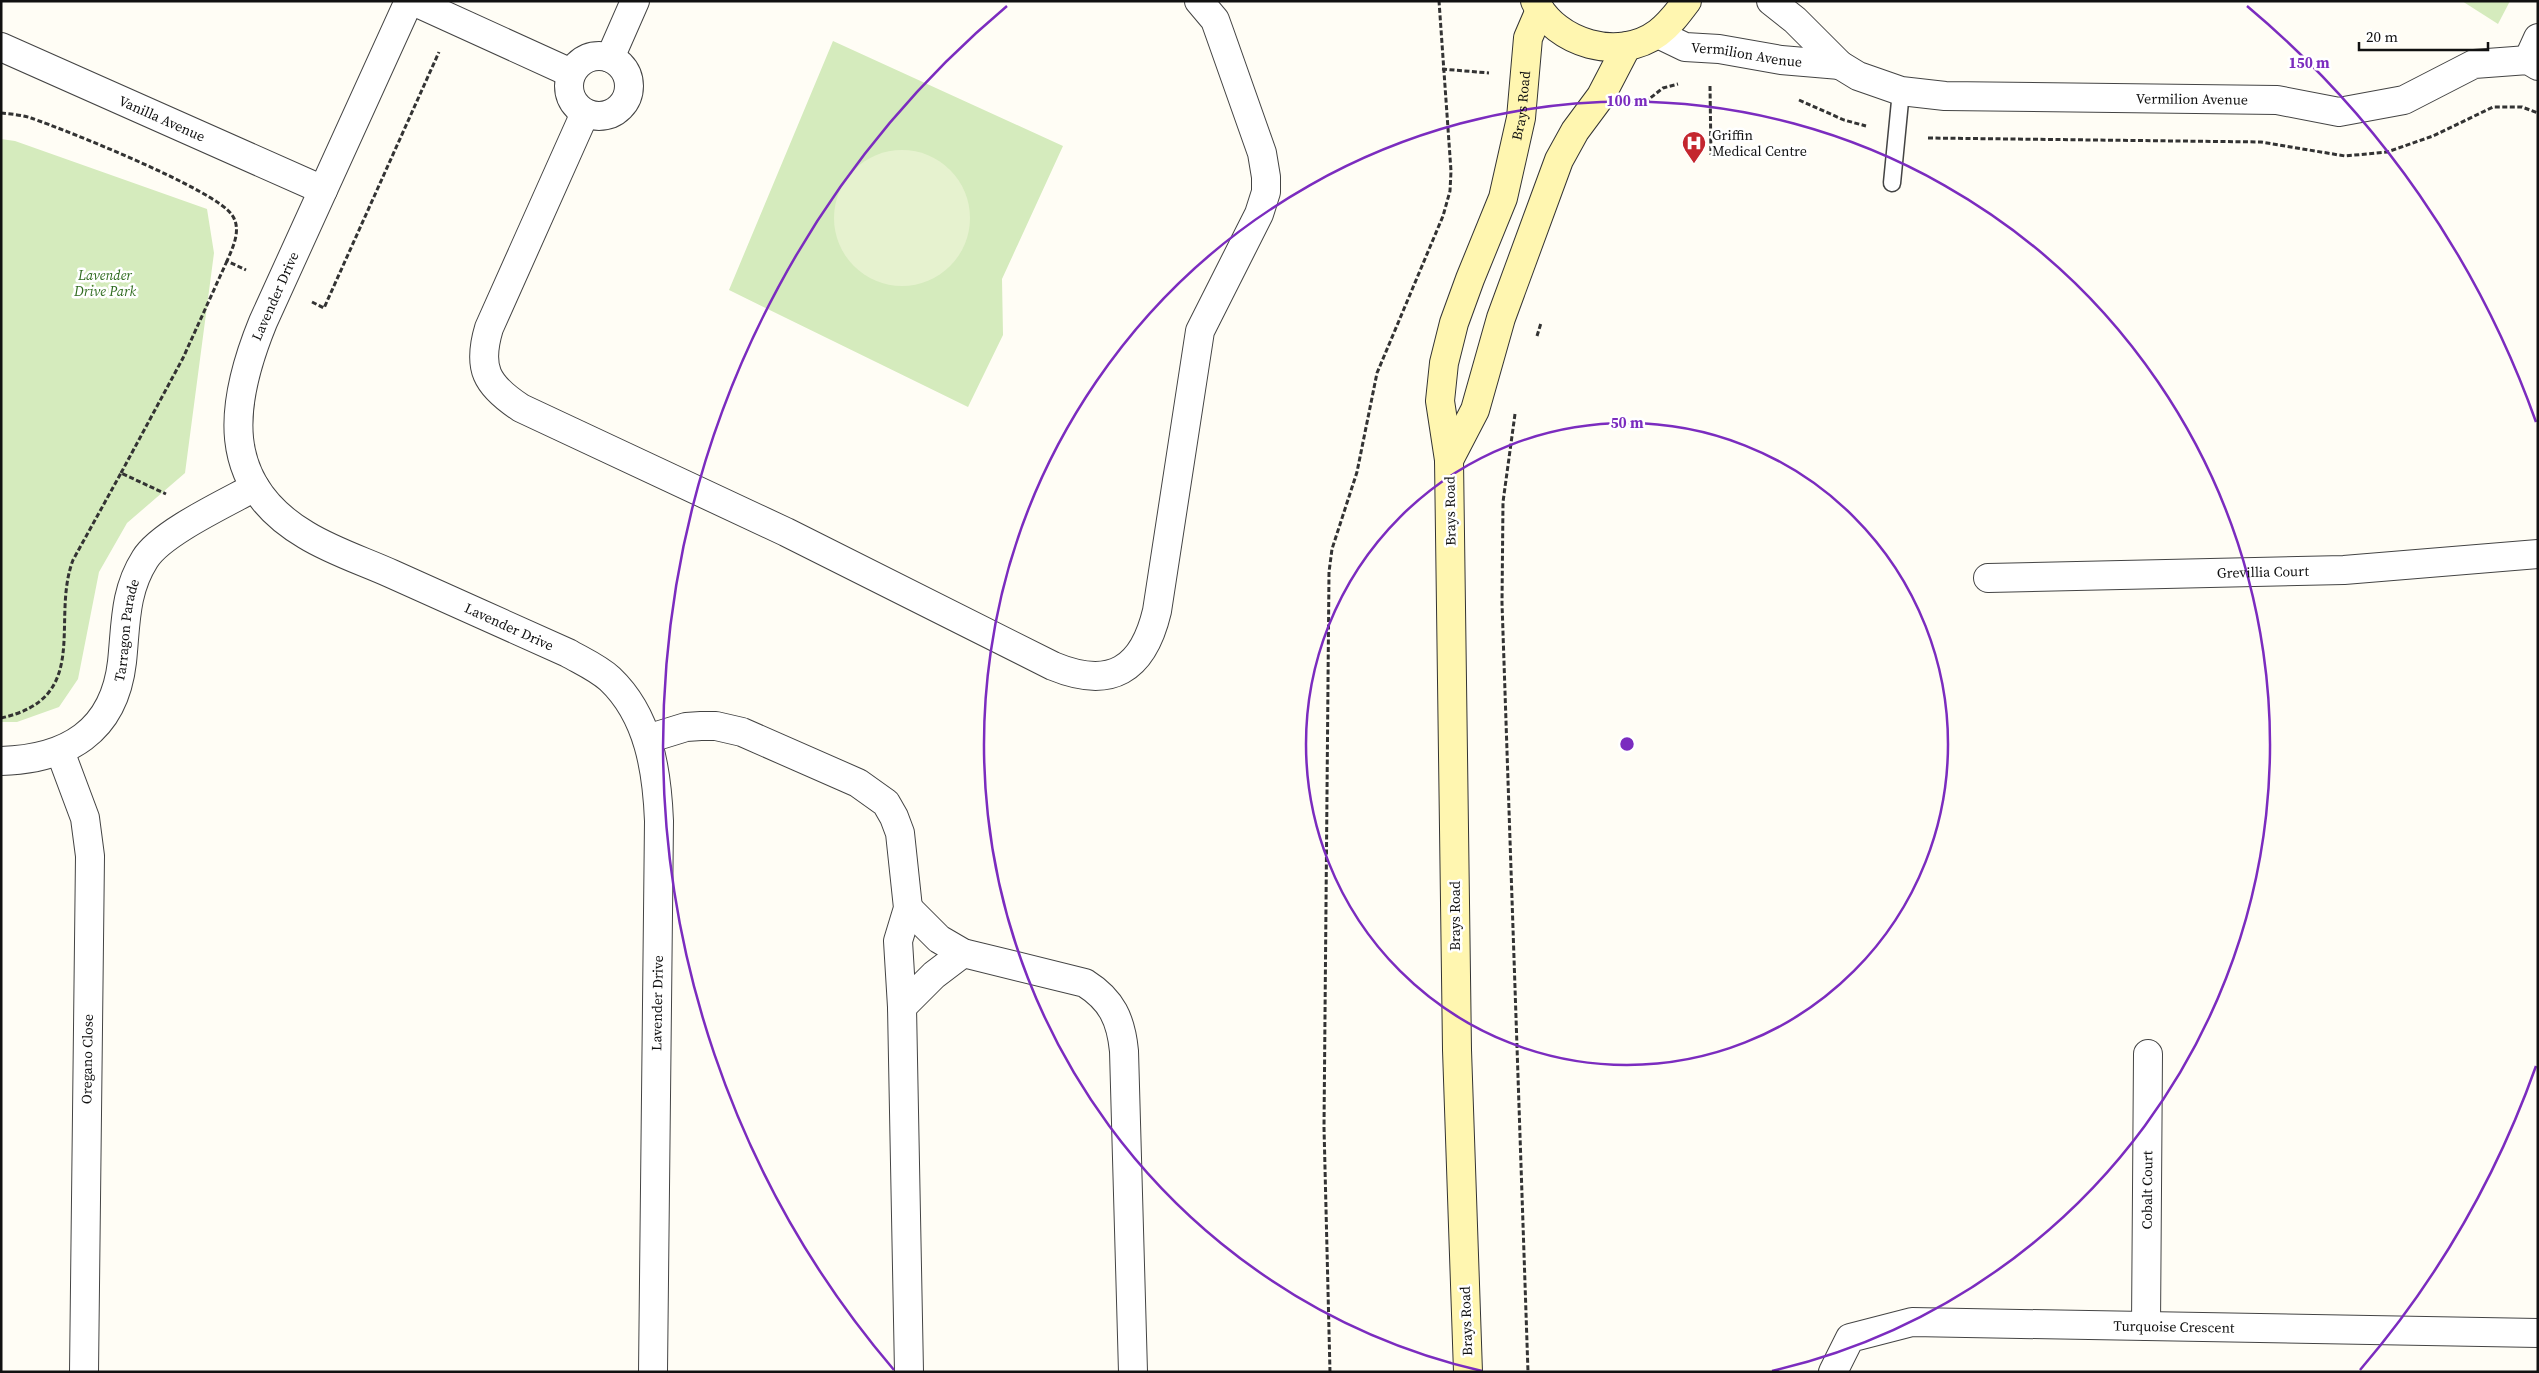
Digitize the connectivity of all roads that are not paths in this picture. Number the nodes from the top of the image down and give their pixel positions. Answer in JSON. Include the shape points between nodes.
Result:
{"nodes":[{"id":1,"x":409,"y":1,"type":"edge"},
{"id":2,"x":413,"y":1,"type":"edge"},
{"id":3,"x":635,"y":1,"type":"edge"},
{"id":4,"x":1199,"y":1,"type":"edge"},
{"id":5,"x":1687,"y":1,"type":"edge"},
{"id":6,"x":1771,"y":1,"type":"edge"},
{"id":7,"x":1538,"y":6,"type":"edge"},
{"id":8,"x":1658,"y":34,"type":"junction"},
{"id":9,"x":1627,"y":46,"type":"junction"},
{"id":10,"x":1,"y":48,"type":"edge"},
{"id":11,"x":2535,"y":55,"type":"edge"},
{"id":12,"x":610,"y":58,"type":"junction"},
{"id":13,"x":1840,"y":65,"type":"junction"},
{"id":14,"x":572,"y":73,"type":"junction"},
{"id":15,"x":1901,"y":91,"type":"junction"},
{"id":16,"x":585,"y":113,"type":"junction"},
{"id":17,"x":1892,"y":183,"type":"dead end"},
{"id":18,"x":323,"y":190,"type":"junction"},
{"id":19,"x":1449,"y":460,"type":"junction"},
{"id":20,"x":255,"y":487,"type":"junction"},
{"id":21,"x":2538,"y":554,"type":"edge"},
{"id":22,"x":1988,"y":578,"type":"dead end"},
{"id":23,"x":647,"y":739,"type":"junction"},
{"id":24,"x":60,"y":751,"type":"junction"},
{"id":25,"x":1,"y":762,"type":"edge"},
{"id":26,"x":908,"y":908,"type":"junction"},
{"id":27,"x":963,"y":953,"type":"junction"},
{"id":28,"x":902,"y":1008,"type":"junction"},
{"id":29,"x":2148,"y":1054,"type":"dead end"},
{"id":30,"x":2146,"y":1326,"type":"junction"},
{"id":31,"x":2538,"y":1333,"type":"edge"},
{"id":32,"x":84,"y":1372,"type":"edge"},
{"id":33,"x":653,"y":1372,"type":"edge"},
{"id":34,"x":909,"y":1372,"type":"edge"},
{"id":35,"x":1133,"y":1372,"type":"edge"},
{"id":36,"x":1468,"y":1372,"type":"edge"},
{"id":37,"x":1833,"y":1372,"type":"edge"}],
"edges":[{"from":1,"to":18,"type":"street","name":"Lavender Drive"},
{"from":2,"to":14,"type":"street"},
{"from":3,"to":12,"type":"street"},
{"from":4,"to":16,"type":"street","via":[[1215,20],[1262,153],[1266,192],[1255,221],[1200,331],[1151,633],[1141,653],[1132,662],[1123,669],[1097,676],[1081,676],[1052,666],[786,532],[521,408],[494,388],[484,367],[489,328]]},
{"from":5,"to":8,"type":"main road"},
{"from":6,"to":13,"type":"street","name":"Vermilion Avenue"},
{"from":7,"to":9,"type":"main road","via":[[1557,29],[1578,41],[1602,47]]},
{"from":7,"to":19,"type":"main road","name":"Brays Road","via":[[1528,38],[1520,118],[1503,198],[1460,305],[1444,363],[1440,401]]},
{"from":8,"to":9,"type":"main road"},
{"from":8,"to":13,"type":"street","name":"Vermilion Avenue","via":[[1685,47]]},
{"from":9,"to":19,"type":"main road","name":"Brays Road","via":[[1601,96],[1559,160],[1501,318],[1475,410]]},
{"from":10,"to":18,"type":"street","name":"Vanilla Avenue"},
{"from":11,"to":15,"type":"street","name":"Vermilion Avenue","via":[[2474,64],[2404,100],[2339,112],[2277,100],[1944,96]]},
{"from":12,"to":14,"type":"street","via":[[592,56],[577,65]]},
{"from":12,"to":16,"type":"street","via":[[622,67],[628,79],[626,99],[613,113],[604,116]]},
{"from":13,"to":15,"type":"street","name":"Vermilion Avenue","via":[[1879,85]]},
{"from":14,"to":16,"type":"street","via":[[569,91],[572,100]]},
{"from":15,"to":17,"type":"lane"},
{"from":18,"to":20,"type":"street","name":"Lavender Drive","via":[[263,322],[245,370],[238,410],[239,443]]},
{"from":19,"to":36,"type":"main road","name":"Brays Road","via":[[1457,1050]]},
{"from":20,"to":23,"type":"street","name":"Lavender Drive","via":[[269,506],[306,535],[592,666],[610,679],[624,696]]},
{"from":20,"to":24,"type":"street","name":"Tarragon Parade","via":[[178,530],[146,557],[128,598],[119,684],[109,707],[82,740]]},
{"from":21,"to":22,"type":"street","name":"Grevillia Court","via":[[2344,570]]},
{"from":23,"to":26,"type":"street","via":[[686,728],[730,728],[874,792],[886,803],[900,833]]},
{"from":23,"to":33,"type":"street","name":"Lavender Drive","via":[[654,763],[659,821]]},
{"from":24,"to":25,"type":"street","name":"Tarragon Parade"},
{"from":24,"to":32,"type":"street","name":"Oregano Close","via":[[85,818],[90,856]]},
{"from":26,"to":27,"type":"street","via":[[939,939]]},
{"from":26,"to":28,"type":"street","via":[[898,940]]},
{"from":27,"to":28,"type":"street","via":[[934,975]]},
{"from":27,"to":35,"type":"street","via":[[1085,983],[1110,1003],[1118,1018],[1124,1051]]},
{"from":28,"to":34,"type":"street"},
{"from":29,"to":30,"type":"street","name":"Cobalt Court"},
{"from":30,"to":31,"type":"street","name":"Turquoise Crescent"},
{"from":30,"to":37,"type":"street","name":"Turquoise Crescent","via":[[1912,1322],[1850,1338]]}]}
